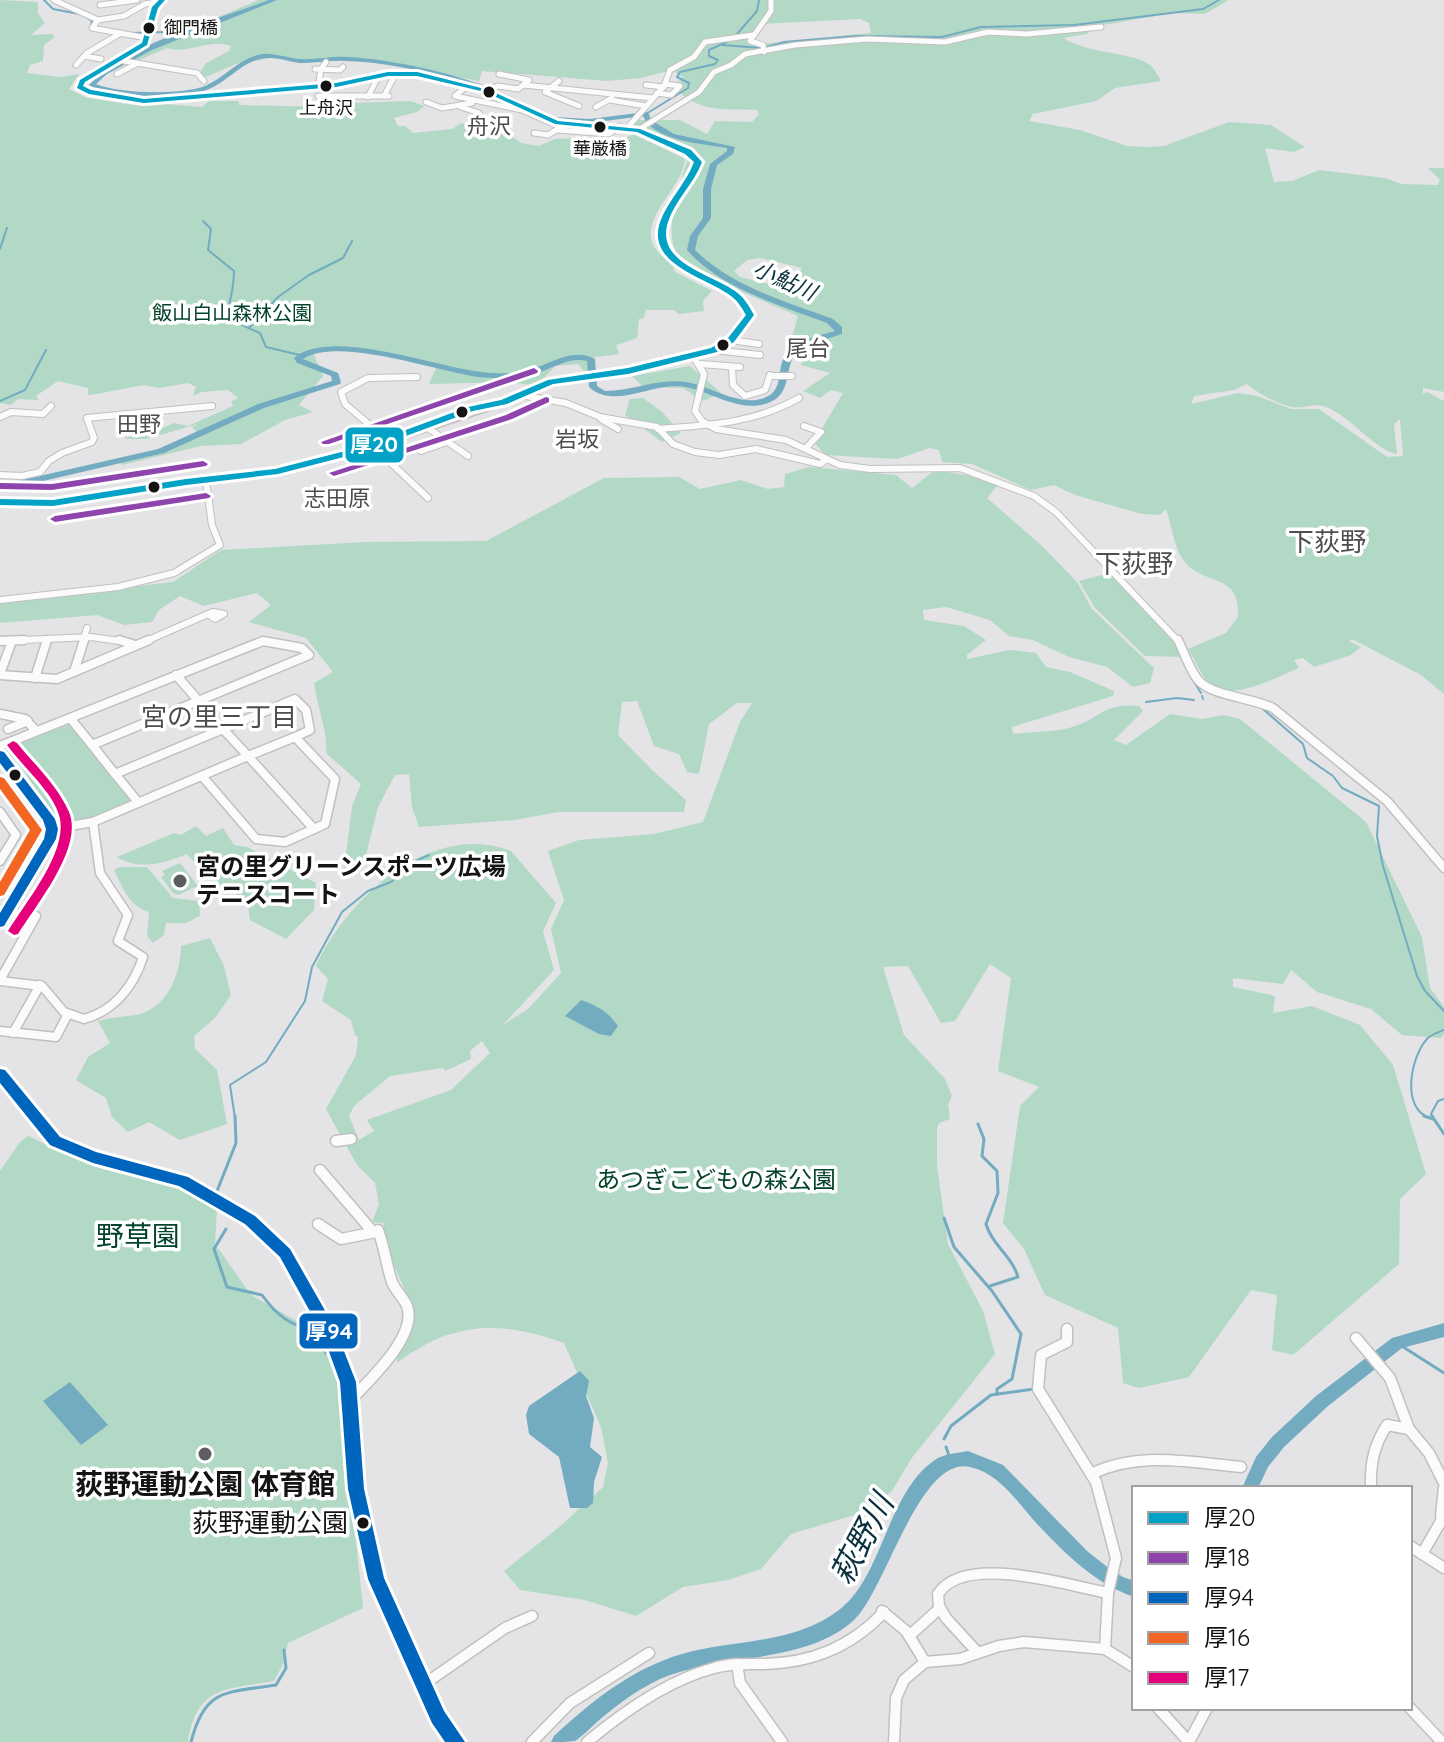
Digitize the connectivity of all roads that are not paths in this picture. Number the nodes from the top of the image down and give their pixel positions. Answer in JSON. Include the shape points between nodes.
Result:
{"nodes":[{"id":1,"x":54,"y":0,"type":"edge"},
{"id":2,"x":137,"y":0,"type":"edge"},
{"id":3,"x":161,"y":0,"type":"edge"},
{"id":4,"x":771,"y":0,"type":"edge"},
{"id":5,"x":102,"y":3,"type":"edge"},
{"id":6,"x":86,"y":13,"type":"junction"},
{"id":7,"x":98,"y":20,"type":"junction"},
{"id":8,"x":1101,"y":27,"type":"dead end"},
{"id":9,"x":120,"y":31,"type":"junction"},
{"id":10,"x":148,"y":34,"type":"junction"},
{"id":11,"x":753,"y":35,"type":"junction"},
{"id":12,"x":764,"y":52,"type":"junction"},
{"id":13,"x":84,"y":56,"type":"junction"},
{"id":14,"x":101,"y":59,"type":"dead end"},
{"id":15,"x":121,"y":61,"type":"junction"},
{"id":16,"x":169,"y":61,"type":"dead end"},
{"id":17,"x":326,"y":62,"type":"dead end"},
{"id":18,"x":138,"y":63,"type":"junction"},
{"id":19,"x":76,"y":65,"type":"dead end"},
{"id":20,"x":160,"y":65,"type":"junction"},
{"id":21,"x":343,"y":67,"type":"dead end"},
{"id":22,"x":318,"y":69,"type":"junction"},
{"id":23,"x":396,"y":73,"type":"junction"},
{"id":24,"x":117,"y":74,"type":"dead end"},
{"id":25,"x":499,"y":74,"type":"dead end"},
{"id":26,"x":379,"y":75,"type":"junction"},
{"id":27,"x":356,"y":80,"type":"junction"},
{"id":28,"x":529,"y":80,"type":"junction"},
{"id":29,"x":204,"y":81,"type":"dead end"},
{"id":30,"x":559,"y":81,"type":"dead end"},
{"id":31,"x":579,"y":81,"type":"dead end"},
{"id":32,"x":336,"y":85,"type":"junction"},
{"id":33,"x":536,"y":85,"type":"junction"},
{"id":34,"x":646,"y":85,"type":"dead end"},
{"id":35,"x":664,"y":85,"type":"junction"},
{"id":36,"x":323,"y":86,"type":"junction"},
{"id":37,"x":467,"y":86,"type":"junction"},
{"id":38,"x":522,"y":86,"type":"junction"},
{"id":39,"x":553,"y":87,"type":"junction"},
{"id":40,"x":572,"y":89,"type":"junction"},
{"id":41,"x":488,"y":90,"type":"junction"},
{"id":42,"x":545,"y":92,"type":"junction"},
{"id":43,"x":616,"y":94,"type":"junction"},
{"id":44,"x":333,"y":95,"type":"junction"},
{"id":45,"x":349,"y":96,"type":"junction"},
{"id":46,"x":655,"y":96,"type":"junction"},
{"id":47,"x":368,"y":97,"type":"junction"},
{"id":48,"x":610,"y":100,"type":"junction"},
{"id":49,"x":426,"y":102,"type":"dead end"},
{"id":50,"x":477,"y":102,"type":"junction"},
{"id":51,"x":579,"y":106,"type":"dead end"},
{"id":52,"x":645,"y":106,"type":"junction"},
{"id":53,"x":455,"y":107,"type":"junction"},
{"id":54,"x":596,"y":107,"type":"dead end"},
{"id":55,"x":443,"y":111,"type":"dead end"},
{"id":56,"x":479,"y":113,"type":"dead end"},
{"id":57,"x":544,"y":120,"type":"junction"},
{"id":58,"x":624,"y":127,"type":"junction"},
{"id":59,"x":641,"y":128,"type":"junction"},
{"id":60,"x":558,"y":129,"type":"junction"},
{"id":61,"x":532,"y":135,"type":"dead end"},
{"id":62,"x":731,"y":340,"type":"junction"},
{"id":63,"x":759,"y":344,"type":"dead end"},
{"id":64,"x":716,"y":349,"type":"junction"},
{"id":65,"x":760,"y":355,"type":"dead end"},
{"id":66,"x":693,"y":356,"type":"junction"},
{"id":67,"x":705,"y":362,"type":"junction"},
{"id":68,"x":417,"y":377,"type":"dead end"},
{"id":69,"x":792,"y":377,"type":"dead end"},
{"id":70,"x":520,"y":395,"type":"junction"},
{"id":71,"x":799,"y":398,"type":"dead end"},
{"id":72,"x":51,"y":406,"type":"dead end"},
{"id":73,"x":212,"y":406,"type":"dead end"},
{"id":74,"x":0,"y":417,"type":"edge"},
{"id":75,"x":600,"y":417,"type":"junction"},
{"id":76,"x":707,"y":425,"type":"junction"},
{"id":77,"x":425,"y":426,"type":"junction"},
{"id":78,"x":804,"y":426,"type":"dead end"},
{"id":79,"x":618,"y":429,"type":"dead end"},
{"id":80,"x":658,"y":429,"type":"junction"},
{"id":81,"x":447,"y":442,"type":"junction"},
{"id":82,"x":377,"y":444,"type":"junction"},
{"id":83,"x":806,"y":448,"type":"junction"},
{"id":84,"x":421,"y":451,"type":"dead end"},
{"id":85,"x":468,"y":456,"type":"dead end"},
{"id":86,"x":826,"y":460,"type":"junction"},
{"id":87,"x":0,"y":475,"type":"edge"},
{"id":88,"x":206,"y":480,"type":"junction"},
{"id":89,"x":428,"y":498,"type":"dead end"},
{"id":90,"x":0,"y":502,"type":"edge"},
{"id":91,"x":0,"y":600,"type":"edge"},
{"id":92,"x":208,"y":614,"type":"dead end"},
{"id":93,"x":178,"y":616,"type":"dead end"},
{"id":94,"x":186,"y":622,"type":"junction"},
{"id":95,"x":87,"y":628,"type":"dead end"},
{"id":96,"x":31,"y":631,"type":"dead end"},
{"id":97,"x":84,"y":638,"type":"junction"},
{"id":98,"x":47,"y":639,"type":"junction"},
{"id":99,"x":27,"y":640,"type":"junction"},
{"id":100,"x":0,"y":641,"type":"edge"},
{"id":101,"x":12,"y":641,"type":"junction"},
{"id":102,"x":135,"y":645,"type":"junction"},
{"id":103,"x":74,"y":672,"type":"junction"},
{"id":104,"x":1,"y":674,"type":"edge"},
{"id":105,"x":176,"y":675,"type":"junction"},
{"id":106,"x":35,"y":678,"type":"junction"},
{"id":107,"x":4,"y":686,"type":"dead end"},
{"id":108,"x":199,"y":702,"type":"junction"},
{"id":109,"x":0,"y":714,"type":"edge"},
{"id":110,"x":69,"y":717,"type":"junction"},
{"id":111,"x":28,"y":721,"type":"junction"},
{"id":112,"x":8,"y":729,"type":"dead end"},
{"id":113,"x":223,"y":729,"type":"junction"},
{"id":114,"x":36,"y":731,"type":"junction"},
{"id":115,"x":295,"y":737,"type":"junction"},
{"id":116,"x":92,"y":745,"type":"junction"},
{"id":117,"x":0,"y":746,"type":"edge"},
{"id":118,"x":0,"y":755,"type":"edge"},
{"id":119,"x":248,"y":756,"type":"junction"},
{"id":120,"x":115,"y":774,"type":"junction"},
{"id":121,"x":202,"y":776,"type":"junction"},
{"id":122,"x":138,"y":802,"type":"junction"},
{"id":123,"x":0,"y":812,"type":"edge"},
{"id":124,"x":93,"y":822,"type":"junction"},
{"id":125,"x":52,"y":829,"type":"junction"},
{"id":126,"x":314,"y":829,"type":"junction"},
{"id":127,"x":0,"y":861,"type":"edge"},
{"id":128,"x":1444,"y":868,"type":"edge"},
{"id":129,"x":3,"y":912,"type":"edge"},
{"id":130,"x":0,"y":923,"type":"edge"},
{"id":131,"x":0,"y":980,"type":"edge"},
{"id":132,"x":40,"y":985,"type":"junction"},
{"id":133,"x":68,"y":1014,"type":"junction"},
{"id":134,"x":0,"y":1031,"type":"edge"},
{"id":135,"x":13,"y":1033,"type":"junction"},
{"id":136,"x":0,"y":1074,"type":"edge"},
{"id":137,"x":351,"y":1139,"type":"dead end"},
{"id":138,"x":336,"y":1141,"type":"dead end"},
{"id":139,"x":320,"y":1170,"type":"dead end"},
{"id":140,"x":318,"y":1224,"type":"dead end"},
{"id":141,"x":376,"y":1231,"type":"junction"},
{"id":142,"x":1067,"y":1329,"type":"dead end"},
{"id":143,"x":1356,"y":1338,"type":"dead end"},
{"id":144,"x":351,"y":1400,"type":"junction"},
{"id":145,"x":1409,"y":1429,"type":"junction"},
{"id":146,"x":1241,"y":1467,"type":"dead end"},
{"id":147,"x":1091,"y":1474,"type":"junction"},
{"id":148,"x":1444,"y":1485,"type":"edge"},
{"id":149,"x":1371,"y":1486,"type":"edge"},
{"id":150,"x":1442,"y":1516,"type":"edge"},
{"id":151,"x":1440,"y":1531,"type":"edge"},
{"id":152,"x":1412,"y":1547,"type":"edge"},
{"id":153,"x":1422,"y":1554,"type":"junction"},
{"id":154,"x":1444,"y":1568,"type":"edge"},
{"id":155,"x":1109,"y":1592,"type":"junction"},
{"id":156,"x":939,"y":1609,"type":"junction"},
{"id":157,"x":532,"y":1616,"type":"dead end"},
{"id":158,"x":909,"y":1636,"type":"junction"},
{"id":159,"x":1105,"y":1649,"type":"junction"},
{"id":160,"x":649,"y":1653,"type":"dead end"},
{"id":161,"x":978,"y":1653,"type":"junction"},
{"id":162,"x":925,"y":1662,"type":"junction"},
{"id":163,"x":737,"y":1664,"type":"junction"},
{"id":164,"x":1132,"y":1666,"type":"edge"},
{"id":165,"x":423,"y":1685,"type":"junction"},
{"id":166,"x":1160,"y":1710,"type":"edge"},
{"id":167,"x":1206,"y":1710,"type":"edge"},
{"id":168,"x":1412,"y":1710,"type":"edge"},
{"id":169,"x":456,"y":1742,"type":"edge"},
{"id":170,"x":532,"y":1742,"type":"edge"},
{"id":171,"x":587,"y":1742,"type":"edge"},
{"id":172,"x":782,"y":1742,"type":"edge"},
{"id":173,"x":894,"y":1742,"type":"edge"},
{"id":174,"x":1189,"y":1742,"type":"edge"},
{"id":175,"x":1442,"y":1742,"type":"edge"}],
"edges":[{"from":1,"to":6,"type":"street"},
{"from":2,"to":5,"type":"street"},
{"from":3,"to":7,"type":"street","via":[[124,16]]},
{"from":3,"to":10,"type":"main road"},
{"from":4,"to":11,"type":"street","via":[[771,11]]},
{"from":5,"to":6,"type":"street","via":[[100,10]]},
{"from":6,"to":7,"type":"street"},
{"from":7,"to":9,"type":"street","via":[[92,28]]},
{"from":8,"to":12,"type":"street","via":[[988,32],[949,42],[867,39]]},
{"from":9,"to":10,"type":"street"},
{"from":9,"to":13,"type":"street"},
{"from":10,"to":15,"type":"main road","via":[[141,49]]},
{"from":11,"to":12,"type":"street","via":[[750,41],[763,45]]},
{"from":11,"to":35,"type":"street","via":[[705,42],[694,57],[670,70]]},
{"from":12,"to":59,"type":"street","via":[[745,54],[714,72],[699,92]]},
{"from":13,"to":14,"type":"street"},
{"from":13,"to":19,"type":"street"},
{"from":15,"to":18,"type":"street"},
{"from":15,"to":36,"type":"main road","via":[[79,87],[144,101]]},
{"from":16,"to":20,"type":"street"},
{"from":17,"to":22,"type":"street"},
{"from":18,"to":20,"type":"street"},
{"from":18,"to":24,"type":"street"},
{"from":20,"to":29,"type":"street","via":[[197,73]]},
{"from":21,"to":22,"type":"street"},
{"from":22,"to":36,"type":"street","via":[[319,82],[326,82]]},
{"from":23,"to":26,"type":"main road"},
{"from":23,"to":37,"type":"main road"},
{"from":23,"to":47,"type":"street","via":[[387,96]]},
{"from":25,"to":28,"type":"street"},
{"from":26,"to":27,"type":"main road"},
{"from":26,"to":47,"type":"street"},
{"from":27,"to":32,"type":"main road"},
{"from":27,"to":45,"type":"street"},
{"from":28,"to":33,"type":"street"},
{"from":28,"to":38,"type":"street"},
{"from":30,"to":39,"type":"street"},
{"from":31,"to":40,"type":"street"},
{"from":32,"to":36,"type":"main road"},
{"from":32,"to":44,"type":"street"},
{"from":33,"to":38,"type":"street"},
{"from":33,"to":39,"type":"street"},
{"from":34,"to":35,"type":"street"},
{"from":35,"to":46,"type":"street"},
{"from":35,"to":46,"type":"street","via":[[680,86],[671,95]]},
{"from":36,"to":44,"type":"street","via":[[318,97]]},
{"from":37,"to":41,"type":"main road"},
{"from":37,"to":50,"type":"street","via":[[455,96]]},
{"from":38,"to":41,"type":"street"},
{"from":38,"to":42,"type":"street"},
{"from":39,"to":40,"type":"street"},
{"from":39,"to":42,"type":"street"},
{"from":40,"to":43,"type":"street"},
{"from":41,"to":57,"type":"main road"},
{"from":42,"to":51,"type":"street"},
{"from":43,"to":46,"type":"street"},
{"from":43,"to":48,"type":"street"},
{"from":44,"to":45,"type":"street"},
{"from":45,"to":47,"type":"street"},
{"from":46,"to":52,"type":"street"},
{"from":48,"to":52,"type":"street"},
{"from":48,"to":54,"type":"street"},
{"from":49,"to":53,"type":"street"},
{"from":50,"to":53,"type":"street"},
{"from":50,"to":57,"type":"street"},
{"from":52,"to":58,"type":"street"},
{"from":53,"to":55,"type":"street"},
{"from":53,"to":56,"type":"street"},
{"from":57,"to":58,"type":"main road"},
{"from":57,"to":60,"type":"street"},
{"from":58,"to":59,"type":"main road"},
{"from":58,"to":60,"type":"street","via":[[609,134]]},
{"from":59,"to":62,"type":"main road","via":[[698,162],[664,226],[663,241],[694,273],[749,306],[748,320]]},
{"from":60,"to":61,"type":"street","via":[[547,125]]},
{"from":62,"to":63,"type":"street"},
{"from":62,"to":64,"type":"main road"},
{"from":64,"to":65,"type":"street"},
{"from":64,"to":66,"type":"main road"},
{"from":66,"to":67,"type":"street"},
{"from":66,"to":70,"type":"main road","via":[[551,382]]},
{"from":67,"to":69,"type":"street","via":[[736,367],[733,385],[745,396],[765,390],[770,376]]},
{"from":67,"to":76,"type":"street","via":[[696,414]]},
{"from":68,"to":82,"type":"street","via":[[368,378],[341,392],[345,404],[371,426]]},
{"from":70,"to":75,"type":"street","via":[[572,405]]},
{"from":70,"to":77,"type":"main road"},
{"from":71,"to":76,"type":"street","via":[[772,413]]},
{"from":72,"to":74,"type":"street","via":[[43,414],[11,412]]},
{"from":73,"to":87,"type":"street","via":[[87,418],[92,442],[62,453],[40,472]]},
{"from":75,"to":79,"type":"street"},
{"from":75,"to":80,"type":"street"},
{"from":76,"to":80,"type":"street"},
{"from":76,"to":83,"type":"street"},
{"from":77,"to":81,"type":"street"},
{"from":77,"to":82,"type":"main road"},
{"from":78,"to":83,"type":"street","via":[[821,431]]},
{"from":80,"to":86,"type":"street","via":[[673,444],[713,455],[749,449],[820,464]]},
{"from":81,"to":84,"type":"street"},
{"from":81,"to":85,"type":"street"},
{"from":82,"to":88,"type":"main road","via":[[275,472]]},
{"from":82,"to":89,"type":"street"},
{"from":83,"to":86,"type":"street"},
{"from":86,"to":128,"type":"street","via":[[860,468],[960,468],[1041,500],[1178,639],[1199,681],[1273,708],[1387,801]]},
{"from":88,"to":90,"type":"main road","via":[[53,503]]},
{"from":88,"to":91,"type":"street","via":[[220,545],[174,573],[118,587]]},
{"from":92,"to":94,"type":"street"},
{"from":93,"to":94,"type":"street"},
{"from":94,"to":102,"type":"street"},
{"from":95,"to":97,"type":"street"},
{"from":96,"to":99,"type":"street"},
{"from":97,"to":98,"type":"street"},
{"from":97,"to":102,"type":"street"},
{"from":97,"to":103,"type":"street"},
{"from":98,"to":99,"type":"street"},
{"from":98,"to":106,"type":"street"},
{"from":99,"to":101,"type":"street"},
{"from":100,"to":101,"type":"street"},
{"from":101,"to":104,"type":"street"},
{"from":102,"to":103,"type":"street","via":[[125,654]]},
{"from":103,"to":106,"type":"street","via":[[57,679]]},
{"from":104,"to":106,"type":"street"},
{"from":104,"to":107,"type":"street"},
{"from":105,"to":108,"type":"street"},
{"from":105,"to":108,"type":"street","via":[[263,641],[302,648],[309,655]]},
{"from":105,"to":110,"type":"street"},
{"from":108,"to":113,"type":"street"},
{"from":108,"to":116,"type":"street"},
{"from":109,"to":111,"type":"street"},
{"from":110,"to":114,"type":"street"},
{"from":110,"to":116,"type":"street"},
{"from":111,"to":112,"type":"street"},
{"from":111,"to":114,"type":"street"},
{"from":113,"to":115,"type":"street","via":[[295,699],[306,710],[310,730]]},
{"from":113,"to":119,"type":"street"},
{"from":113,"to":120,"type":"street"},
{"from":114,"to":117,"type":"street"},
{"from":115,"to":119,"type":"street"},
{"from":115,"to":126,"type":"street","via":[[335,779],[325,824]]},
{"from":116,"to":120,"type":"street"},
{"from":118,"to":125,"type":"street"},
{"from":119,"to":121,"type":"street"},
{"from":119,"to":126,"type":"street"},
{"from":120,"to":122,"type":"street"},
{"from":121,"to":122,"type":"street"},
{"from":121,"to":126,"type":"street","via":[[256,839],[285,842]]},
{"from":122,"to":124,"type":"street"},
{"from":123,"to":127,"type":"street","via":[[16,835]]},
{"from":124,"to":125,"type":"street"},
{"from":124,"to":133,"type":"street","via":[[97,864],[128,917],[118,941],[142,954],[143,960],[117,1001],[87,1018]]},
{"from":125,"to":129,"type":"street"},
{"from":129,"to":130,"type":"street"},
{"from":129,"to":131,"type":"street","via":[[36,916]]},
{"from":131,"to":132,"type":"street"},
{"from":132,"to":133,"type":"street"},
{"from":132,"to":135,"type":"street"},
{"from":133,"to":135,"type":"street","via":[[56,1037]]},
{"from":134,"to":135,"type":"street"},
{"from":136,"to":144,"type":"street","via":[[48,1134],[65,1147],[183,1181],[267,1235],[285,1253],[330,1333]]},
{"from":137,"to":138,"type":"street"},
{"from":139,"to":141,"type":"street"},
{"from":140,"to":141,"type":"street","via":[[341,1239]]},
{"from":141,"to":144,"type":"street","via":[[408,1317],[395,1353]]},
{"from":142,"to":147,"type":"street","via":[[1067,1342],[1041,1355],[1038,1389]]},
{"from":143,"to":145,"type":"street","via":[[1387,1375]]},
{"from":144,"to":165,"type":"street","via":[[356,1489],[366,1545],[384,1601]]},
{"from":145,"to":148,"type":"street","via":[[1429,1453]]},
{"from":145,"to":149,"type":"street","via":[[1387,1425],[1376,1439]]},
{"from":146,"to":147,"type":"street","via":[[1163,1460],[1108,1464]]},
{"from":147,"to":155,"type":"street","via":[[1116,1558]]},
{"from":148,"to":150,"type":"street"},
{"from":150,"to":151,"type":"street"},
{"from":151,"to":153,"type":"street"},
{"from":152,"to":153,"type":"street"},
{"from":153,"to":154,"type":"street"},
{"from":155,"to":156,"type":"street","via":[[1032,1574],[990,1572],[940,1588]]},
{"from":155,"to":159,"type":"street"},
{"from":156,"to":158,"type":"street"},
{"from":156,"to":161,"type":"street"},
{"from":157,"to":165,"type":"street","via":[[505,1628]]},
{"from":158,"to":162,"type":"street"},
{"from":158,"to":163,"type":"street","via":[[882,1611],[844,1648],[796,1662]]},
{"from":159,"to":161,"type":"street","via":[[1024,1642]]},
{"from":159,"to":164,"type":"street"},
{"from":160,"to":170,"type":"street","via":[[575,1700]]},
{"from":161,"to":162,"type":"street"},
{"from":162,"to":173,"type":"street","via":[[904,1680],[896,1698]]},
{"from":163,"to":171,"type":"street","via":[[706,1669],[679,1682]]},
{"from":163,"to":172,"type":"street","via":[[740,1683]]},
{"from":165,"to":169,"type":"street"},
{"from":166,"to":174,"type":"street"},
{"from":167,"to":174,"type":"street"},
{"from":168,"to":175,"type":"street"}]}
